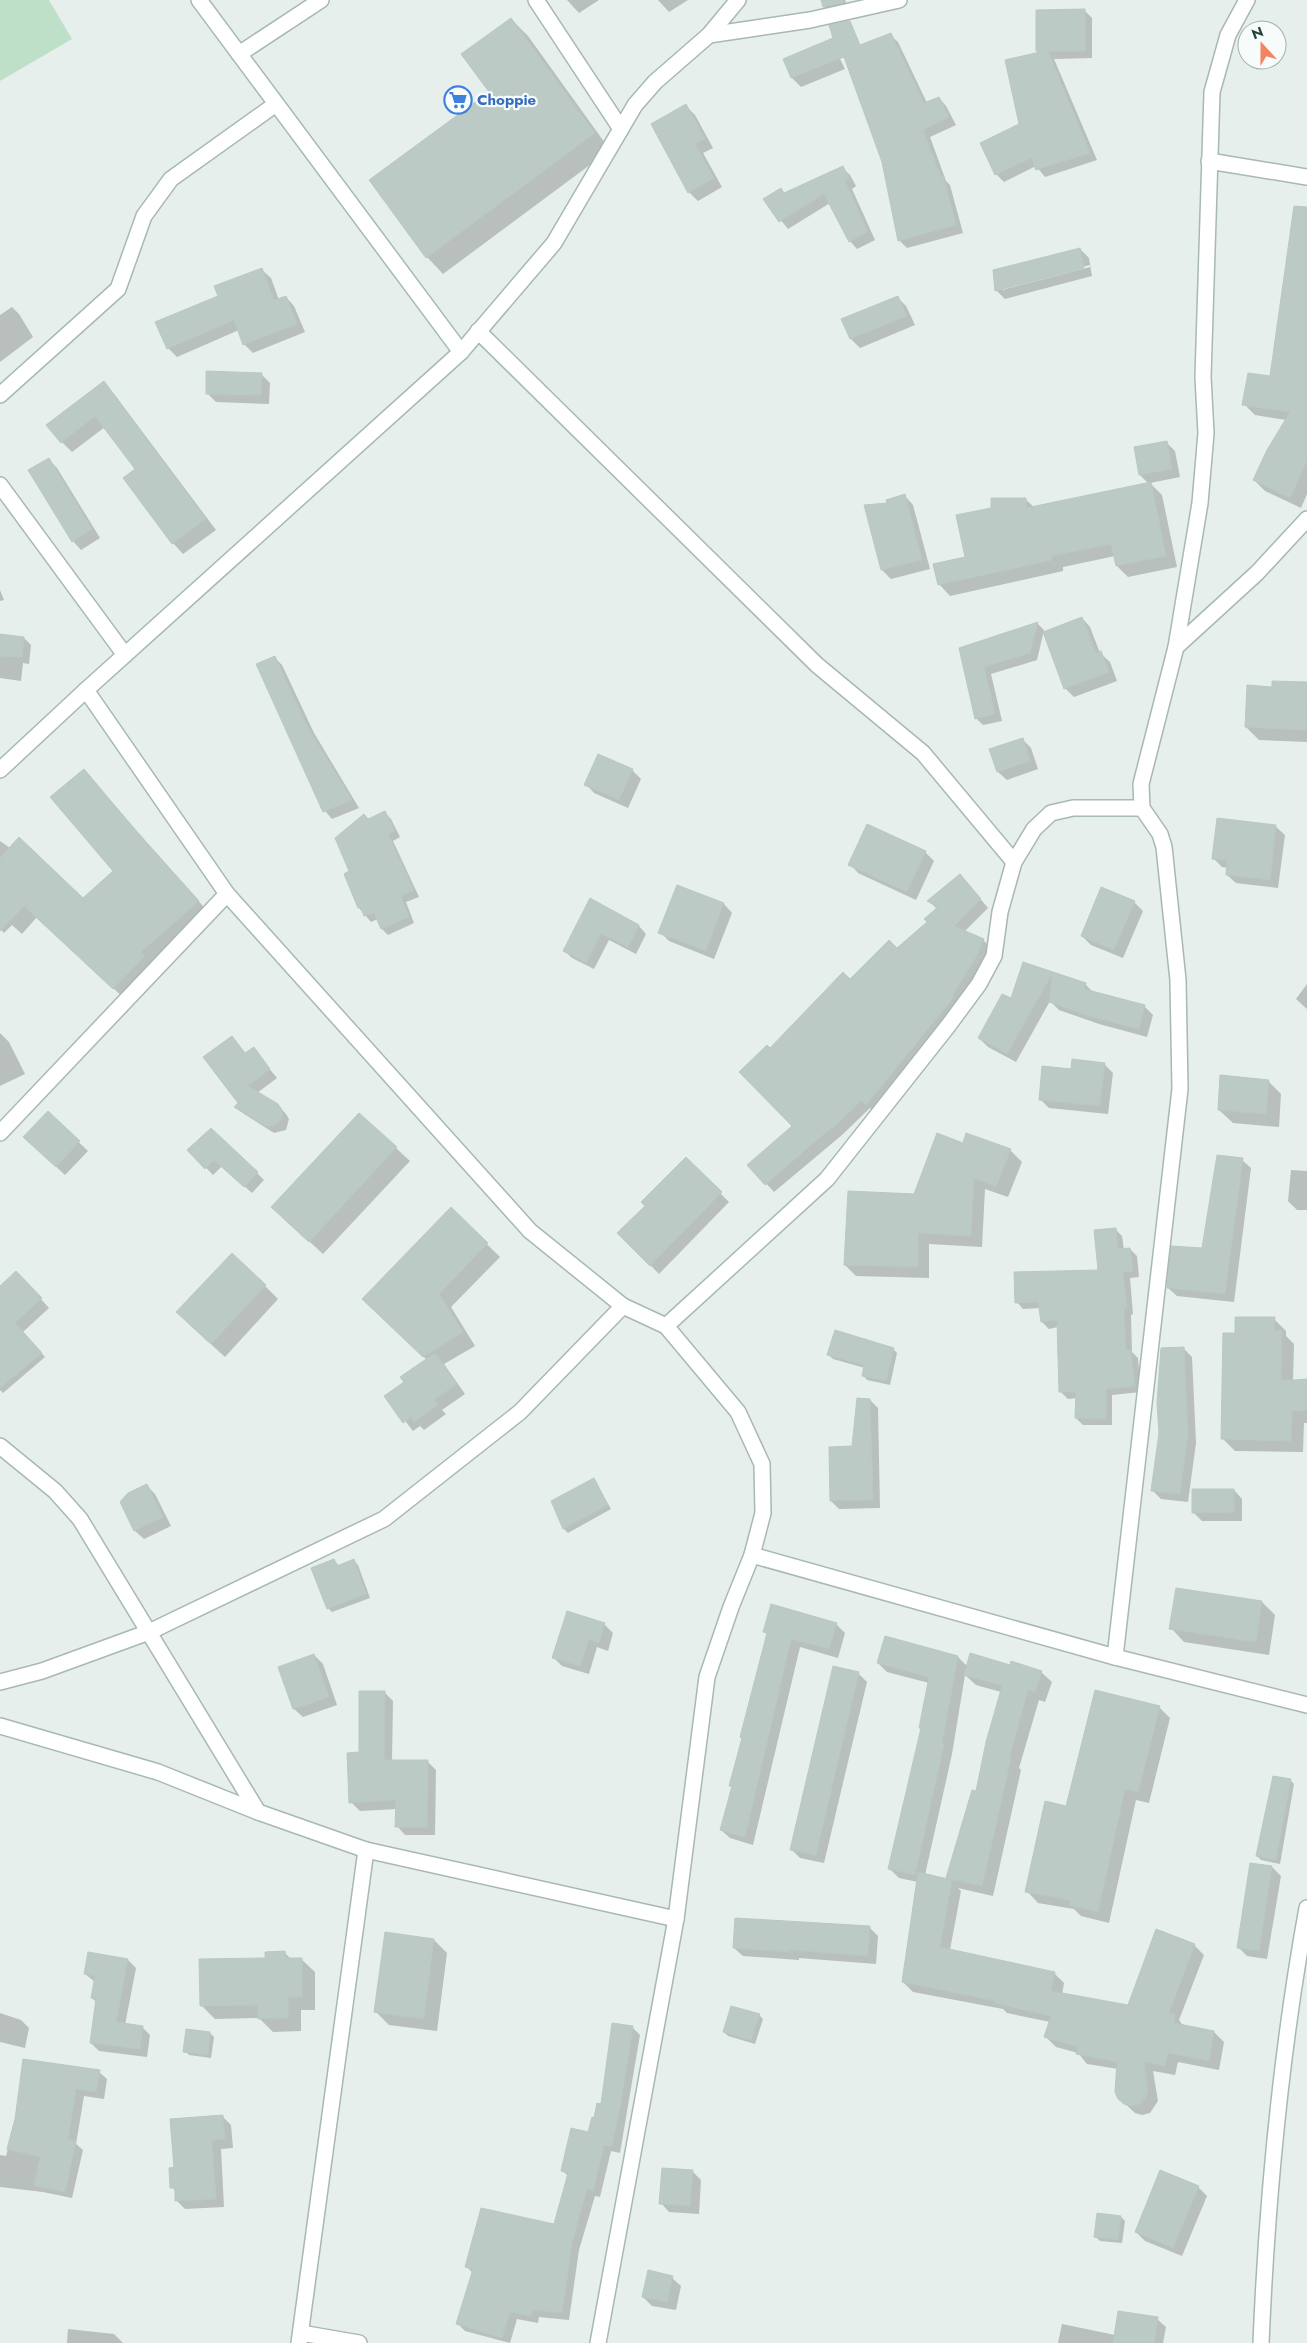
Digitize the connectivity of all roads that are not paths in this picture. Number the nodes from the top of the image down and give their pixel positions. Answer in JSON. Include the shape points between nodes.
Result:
{"nodes":[{"id":1,"x":199,"y":0,"type":"edge"},
{"id":2,"x":321,"y":0,"type":"edge"},
{"id":3,"x":536,"y":0,"type":"edge"},
{"id":4,"x":738,"y":0,"type":"edge"},
{"id":5,"x":899,"y":0,"type":"edge"},
{"id":6,"x":1247,"y":0,"type":"edge"},
{"id":7,"x":709,"y":35,"type":"junction"},
{"id":8,"x":239,"y":54,"type":"junction"},
{"id":9,"x":276,"y":104,"type":"junction"},
{"id":10,"x":621,"y":129,"type":"junction"},
{"id":11,"x":1209,"y":162,"type":"junction"},
{"id":12,"x":1307,"y":177,"type":"edge"},
{"id":13,"x":478,"y":332,"type":"junction"},
{"id":14,"x":461,"y":352,"type":"junction"},
{"id":15,"x":0,"y":396,"type":"edge"},
{"id":16,"x":0,"y":484,"type":"edge"},
{"id":17,"x":1307,"y":519,"type":"edge"},
{"id":18,"x":1176,"y":647,"type":"junction"},
{"id":19,"x":125,"y":655,"type":"junction"},
{"id":20,"x":86,"y":690,"type":"junction"},
{"id":21,"x":0,"y":770,"type":"edge"},
{"id":22,"x":1142,"y":808,"type":"junction"},
{"id":23,"x":1014,"y":862,"type":"junction"},
{"id":24,"x":227,"y":894,"type":"junction"},
{"id":25,"x":0,"y":1133,"type":"edge"},
{"id":26,"x":623,"y":1306,"type":"junction"},
{"id":27,"x":666,"y":1326,"type":"junction"},
{"id":28,"x":0,"y":1446,"type":"edge"},
{"id":29,"x":752,"y":1555,"type":"junction"},
{"id":30,"x":149,"y":1632,"type":"junction"},
{"id":31,"x":1116,"y":1657,"type":"junction"},
{"id":32,"x":0,"y":1682,"type":"edge"},
{"id":33,"x":1307,"y":1705,"type":"edge"},
{"id":34,"x":0,"y":1726,"type":"edge"},
{"id":35,"x":258,"y":1812,"type":"junction"},
{"id":36,"x":366,"y":1850,"type":"junction"},
{"id":37,"x":1307,"y":1908,"type":"edge"},
{"id":38,"x":676,"y":1919,"type":"junction"},
{"id":39,"x":300,"y":2338,"type":"edge"},
{"id":40,"x":359,"y":2343,"type":"edge"},
{"id":41,"x":598,"y":2343,"type":"edge"},
{"id":42,"x":1261,"y":2343,"type":"edge"}],
"edges":[{"from":1,"to":8,"type":"street"},
{"from":2,"to":8,"type":"street"},
{"from":3,"to":10,"type":"street"},
{"from":4,"to":7,"type":"street"},
{"from":5,"to":7,"type":"street","via":[[810,20]]},
{"from":6,"to":11,"type":"street","via":[[1228,35],[1212,92]]},
{"from":7,"to":10,"type":"street","via":[[655,82],[635,105]]},
{"from":8,"to":9,"type":"street"},
{"from":9,"to":14,"type":"street"},
{"from":9,"to":15,"type":"street","via":[[171,179],[144,216],[118,289]]},
{"from":10,"to":13,"type":"street","via":[[554,243]]},
{"from":11,"to":12,"type":"street"},
{"from":11,"to":18,"type":"street","via":[[1203,377],[1206,433],[1200,503]]},
{"from":13,"to":14,"type":"street"},
{"from":13,"to":23,"type":"street","via":[[817,665],[923,753]]},
{"from":14,"to":19,"type":"street"},
{"from":16,"to":19,"type":"street"},
{"from":17,"to":18,"type":"street"},
{"from":18,"to":22,"type":"street","via":[[1141,784]]},
{"from":19,"to":20,"type":"street"},
{"from":20,"to":21,"type":"street"},
{"from":20,"to":24,"type":"street"},
{"from":22,"to":23,"type":"street","via":[[1073,808],[1051,813],[1034,828]]},
{"from":22,"to":31,"type":"street","via":[[1160,834],[1164,847],[1178,980],[1180,1090]]},
{"from":23,"to":27,"type":"street","via":[[1000,912],[994,956],[979,984],[948,1026],[827,1179]]},
{"from":24,"to":25,"type":"street"},
{"from":24,"to":26,"type":"street","via":[[530,1231]]},
{"from":26,"to":27,"type":"street"},
{"from":26,"to":30,"type":"street","via":[[520,1412],[384,1518]]},
{"from":27,"to":29,"type":"street","via":[[738,1412],[762,1464],[763,1513]]},
{"from":28,"to":30,"type":"street","via":[[56,1491],[80,1519]]},
{"from":29,"to":31,"type":"street"},
{"from":29,"to":38,"type":"street","via":[[707,1676]]},
{"from":30,"to":32,"type":"street","via":[[42,1671]]},
{"from":30,"to":35,"type":"street"},
{"from":31,"to":33,"type":"street"},
{"from":34,"to":35,"type":"street","via":[[158,1772]]},
{"from":35,"to":36,"type":"street"},
{"from":36,"to":38,"type":"street"},
{"from":36,"to":39,"type":"street"},
{"from":37,"to":42,"type":"street","via":[[1282,2080],[1264,2270]]},
{"from":38,"to":41,"type":"street"},
{"from":39,"to":40,"type":"street"}]}
